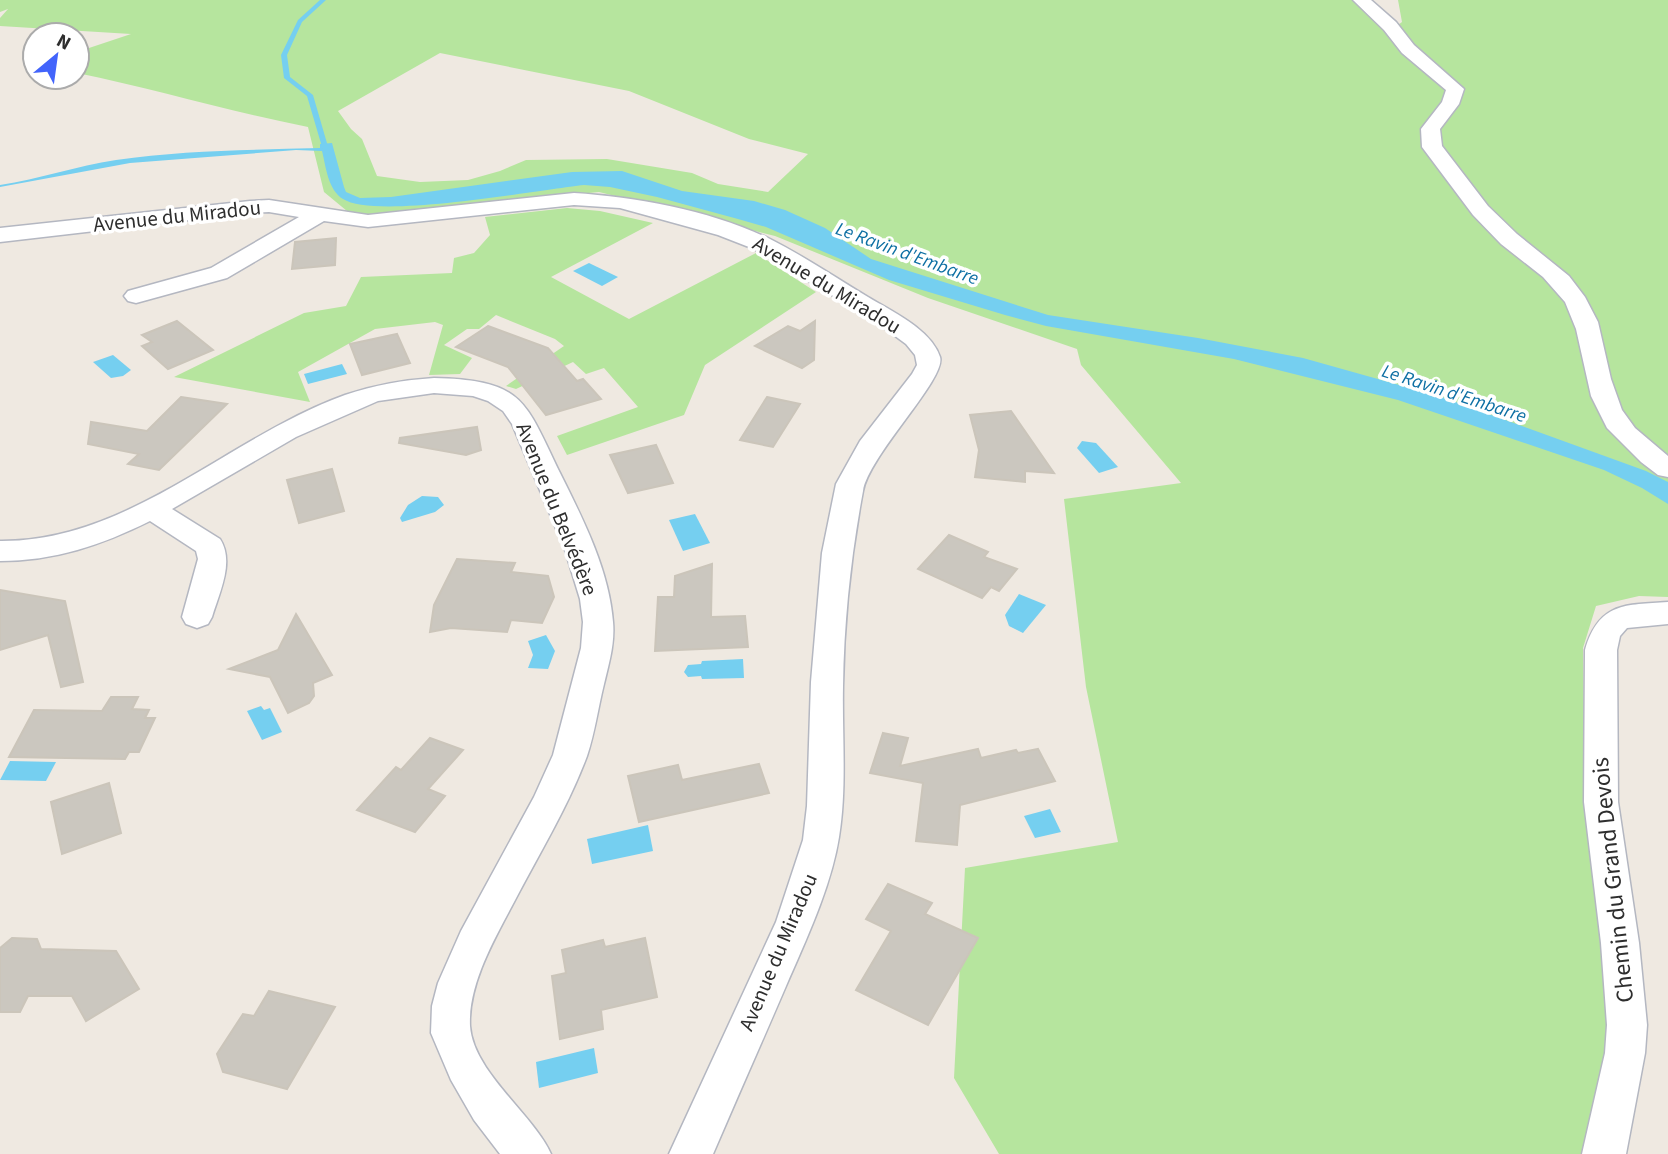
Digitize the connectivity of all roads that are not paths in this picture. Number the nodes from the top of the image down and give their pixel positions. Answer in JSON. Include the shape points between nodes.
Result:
{"nodes":[{"id":1,"x":1361,"y":0,"type":"edge"},
{"id":2,"x":320,"y":214,"type":"junction"},
{"id":3,"x":0,"y":235,"type":"edge"},
{"id":4,"x":136,"y":296,"type":"dead end"},
{"id":5,"x":1668,"y":469,"type":"edge"},
{"id":6,"x":149,"y":508,"type":"junction"},
{"id":7,"x":0,"y":551,"type":"edge"},
{"id":8,"x":1668,"y":612,"type":"edge"},
{"id":9,"x":197,"y":617,"type":"dead end"},
{"id":10,"x":529,"y":1154,"type":"edge"},
{"id":11,"x":691,"y":1154,"type":"edge"},
{"id":12,"x":1604,"y":1154,"type":"edge"}],
"edges":[{"from":1,"to":5,"type":"street","via":[[1408,50],[1455,89],[1430,129],[1432,147],[1499,231],[1547,268],[1570,293],[1587,324],[1609,413],[1634,444]]},
{"from":2,"to":3,"type":"street","name":"Avenue du Miradou","via":[[250,206]]},
{"from":2,"to":4,"type":"street","via":[[219,273]]},
{"from":2,"to":11,"type":"street","name":"Avenue du Miradou","via":[[347,220],[386,220],[573,199],[620,202],[664,212],[762,244],[880,314],[915,339],[927,354],[924,376],[864,455],[844,505],[827,682],[821,840],[795,922]]},
{"from":6,"to":7,"type":"street","name":"Avenue du Belvédère","via":[[90,537],[40,549]]},
{"from":6,"to":9,"type":"street","via":[[210,546],[213,559]]},
{"from":6,"to":10,"type":"street","name":"Avenue du Belvédère","via":[[286,433],[375,394],[422,386],[466,387],[499,397],[520,415],[595,590],[598,641],[573,746],[477,938],[451,1006],[450,1029],[471,1080]]},
{"from":8,"to":12,"type":"street","name":"Chemin du Grand Devois","via":[[1623,616],[1610,623],[1601,650],[1601,802],[1627,1025]]}]}
